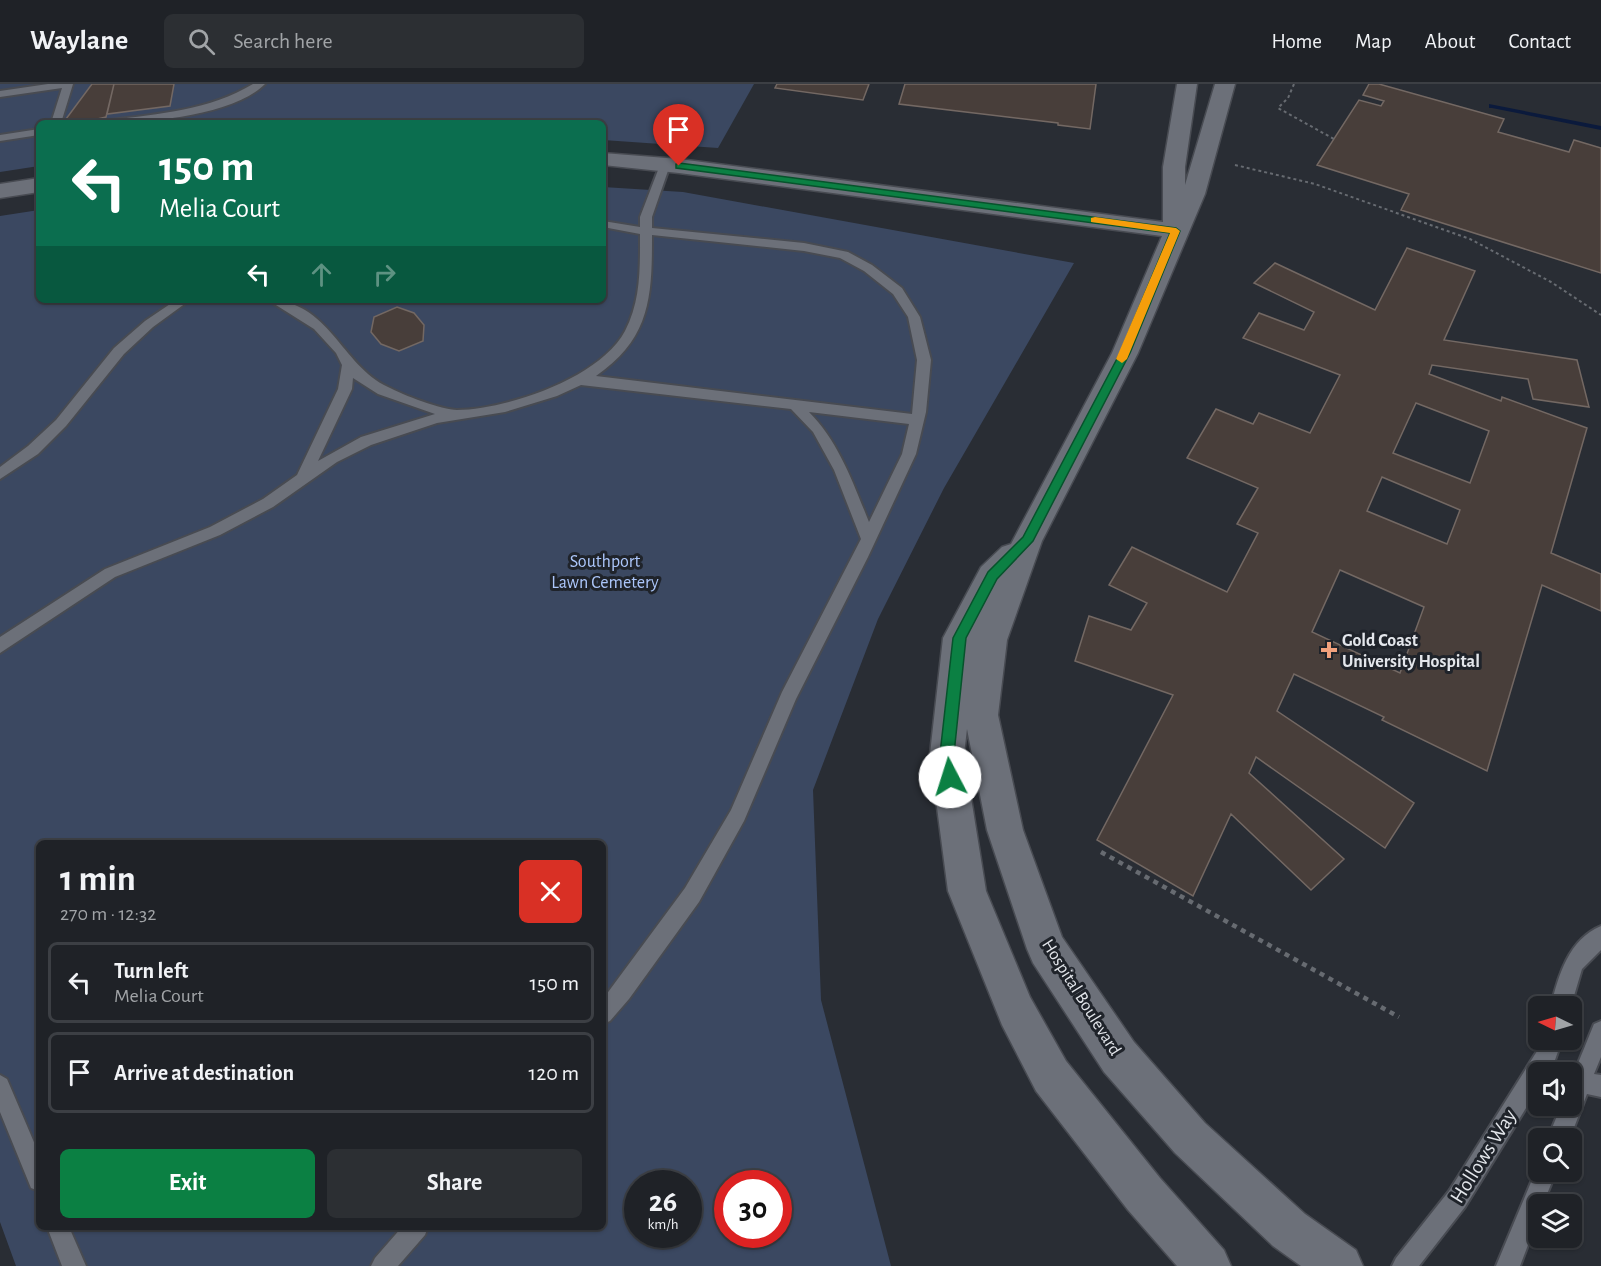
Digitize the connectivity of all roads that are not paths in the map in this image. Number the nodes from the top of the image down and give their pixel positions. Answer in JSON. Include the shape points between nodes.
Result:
{"nodes":[{"id":1,"x":68,"y":84,"type":"edge"},
{"id":2,"x":260,"y":84,"type":"edge"},
{"id":3,"x":1187,"y":84,"type":"edge"},
{"id":4,"x":1225,"y":84,"type":"edge"},
{"id":5,"x":0,"y":94,"type":"edge"},
{"id":6,"x":57,"y":120,"type":"edge"},
{"id":7,"x":142,"y":120,"type":"edge"},
{"id":8,"x":36,"y":132,"type":"edge"},
{"id":9,"x":0,"y":138,"type":"edge"},
{"id":10,"x":606,"y":159,"type":"edge"},
{"id":11,"x":665,"y":165,"type":"junction"},
{"id":12,"x":36,"y":184,"type":"edge"},
{"id":13,"x":0,"y":191,"type":"edge"},
{"id":14,"x":606,"y":225,"type":"edge"},
{"id":15,"x":1176,"y":231,"type":"junction"},
{"id":16,"x":644,"y":232,"type":"junction"},
{"id":17,"x":180,"y":303,"type":"edge"},
{"id":18,"x":282,"y":303,"type":"edge"},
{"id":19,"x":349,"y":364,"type":"junction"},
{"id":20,"x":578,"y":380,"type":"junction"},
{"id":21,"x":795,"y":405,"type":"junction"},
{"id":22,"x":456,"y":415,"type":"junction"},
{"id":23,"x":917,"y":420,"type":"junction"},
{"id":24,"x":0,"y":474,"type":"edge"},
{"id":25,"x":303,"y":479,"type":"junction"},
{"id":26,"x":868,"y":538,"type":"junction"},
{"id":27,"x":1027,"y":541,"type":"junction"},
{"id":28,"x":0,"y":646,"type":"edge"},
{"id":29,"x":1601,"y":936,"type":"edge"},
{"id":30,"x":1564,"y":996,"type":"edge"},
{"id":31,"x":606,"y":1011,"type":"edge"},
{"id":32,"x":1601,"y":1030,"type":"edge"},
{"id":33,"x":1549,"y":1050,"type":"edge"},
{"id":34,"x":1591,"y":1085,"type":"edge"},
{"id":35,"x":0,"y":1086,"type":"edge"},
{"id":36,"x":1565,"y":1128,"type":"edge"},
{"id":37,"x":36,"y":1173,"type":"edge"},
{"id":38,"x":1541,"y":1182,"type":"edge"},
{"id":39,"x":1169,"y":1223,"type":"junction"},
{"id":40,"x":59,"y":1230,"type":"edge"},
{"id":41,"x":414,"y":1230,"type":"edge"},
{"id":42,"x":74,"y":1266,"type":"edge"},
{"id":43,"x":383,"y":1266,"type":"edge"},
{"id":44,"x":1181,"y":1266,"type":"edge"},
{"id":45,"x":1208,"y":1266,"type":"edge"},
{"id":46,"x":1340,"y":1266,"type":"edge"},
{"id":47,"x":1404,"y":1266,"type":"edge"},
{"id":48,"x":1508,"y":1266,"type":"edge"}],
"edges":[{"from":1,"to":5,"type":"lane"},
{"from":1,"to":6,"type":"lane"},
{"from":2,"to":7,"type":"lane","via":[[230,100]]},
{"from":3,"to":15,"type":"street","via":[[1174,167]]},
{"from":4,"to":15,"type":"street","name":"Hospital Boulevard","via":[[1194,194]]},
{"from":8,"to":9,"type":"lane"},
{"from":10,"to":11,"type":"street"},
{"from":11,"to":15,"type":"street"},
{"from":11,"to":16,"type":"lane"},
{"from":12,"to":13,"type":"street"},
{"from":14,"to":16,"type":"lane"},
{"from":15,"to":27,"type":"street","name":"Hospital Boulevard","via":[[1125,353]]},
{"from":16,"to":20,"type":"lane","via":[[646,283],[642,306],[630,334],[612,359]]},
{"from":16,"to":23,"type":"lane","via":[[804,247],[844,255],[868,268],[898,291],[914,317],[924,360]]},
{"from":17,"to":24,"type":"lane","via":[[119,351],[61,423]]},
{"from":18,"to":19,"type":"lane","via":[[322,328]]},
{"from":19,"to":22,"type":"lane","via":[[373,385]]},
{"from":19,"to":25,"type":"lane","via":[[345,389]]},
{"from":20,"to":21,"type":"lane"},
{"from":20,"to":22,"type":"lane","via":[[552,393],[505,407]]},
{"from":21,"to":23,"type":"lane"},
{"from":21,"to":26,"type":"lane","via":[[818,429],[841,470]]},
{"from":22,"to":25,"type":"lane","via":[[366,441],[332,458]]},
{"from":23,"to":26,"type":"lane","via":[[909,454]]},
{"from":25,"to":28,"type":"lane","via":[[215,531],[110,573]]},
{"from":26,"to":31,"type":"lane","via":[[788,697],[738,815],[692,895]]},
{"from":27,"to":39,"type":"street","name":"Hospital Boulevard","via":[[992,576],[960,638],[947,754],[967,891],[1016,1011],[1051,1077]]},
{"from":27,"to":46,"type":"street","name":"Hospital Boulevard","via":[[991,640],[981,715],[1005,830],[1047,949],[1119,1057],[1190,1138],[1289,1230]]},
{"from":29,"to":30,"type":"lane","via":[[1574,963]]},
{"from":32,"to":34,"type":"lane"},
{"from":33,"to":47,"type":"lane","name":"Hollows Way","via":[[1457,1199]]},
{"from":34,"to":36,"type":"lane"},
{"from":35,"to":37,"type":"lane"},
{"from":38,"to":48,"type":"lane"},
{"from":39,"to":44,"type":"street"},
{"from":39,"to":45,"type":"street","name":"Hospital Boulevard"},
{"from":40,"to":42,"type":"lane"},
{"from":41,"to":43,"type":"lane"}]}
